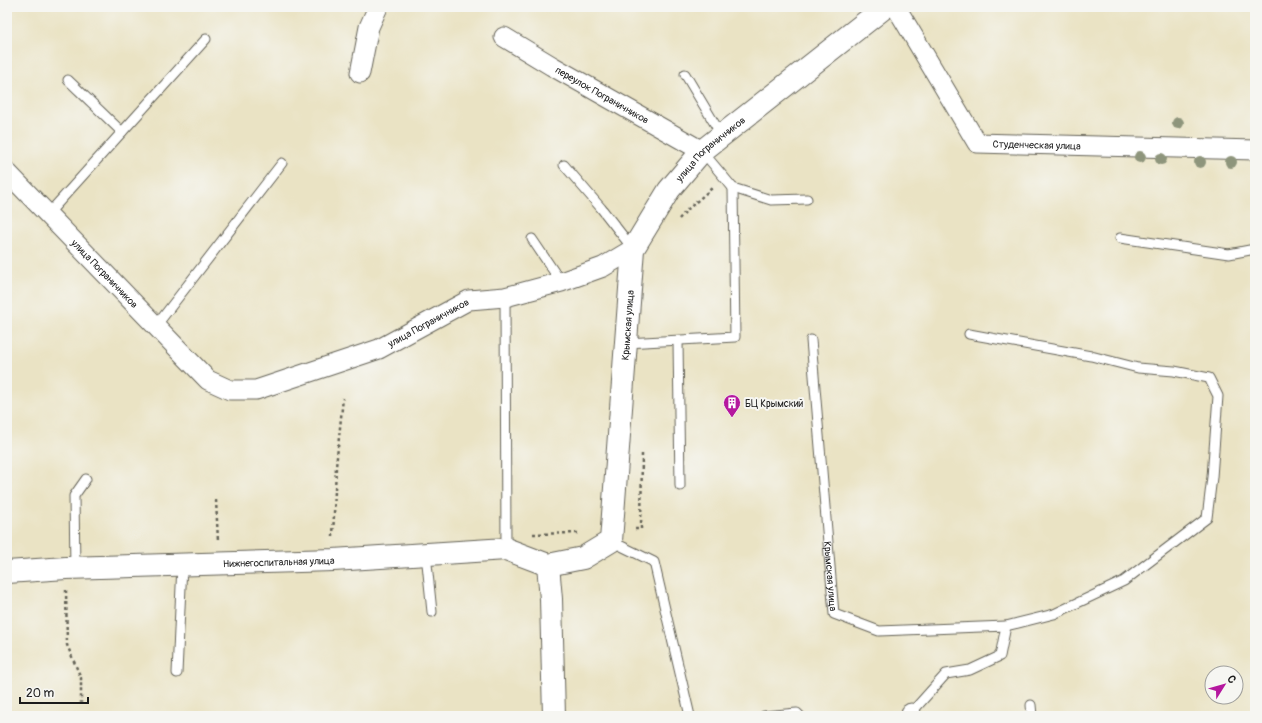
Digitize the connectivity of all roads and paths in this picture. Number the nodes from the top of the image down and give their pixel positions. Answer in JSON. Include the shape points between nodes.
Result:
{"nodes":[{"id":1,"x":378,"y":7,"type":"edge"},
{"id":2,"x":885,"y":7,"type":"edge"},
{"id":3,"x":896,"y":7,"type":"edge"},
{"id":4,"x":504,"y":37,"type":"dead end"},
{"id":5,"x":206,"y":39,"type":"dead end"},
{"id":6,"x":360,"y":73,"type":"dead end"},
{"id":7,"x":685,"y":74,"type":"dead end"},
{"id":8,"x":68,"y":80,"type":"dead end"},
{"id":9,"x":122,"y":132,"type":"junction"},
{"id":10,"x":722,"y":136,"type":"junction"},
{"id":11,"x":1255,"y":150,"type":"edge"},
{"id":12,"x":702,"y":151,"type":"junction"},
{"id":13,"x":282,"y":163,"type":"dead end"},
{"id":14,"x":564,"y":165,"type":"dead end"},
{"id":15,"x":7,"y":172,"type":"edge"},
{"id":16,"x":724,"y":177,"type":"junction"},
{"id":17,"x":733,"y":188,"type":"junction"},
{"id":18,"x":807,"y":198,"type":"dead end"},
{"id":19,"x":48,"y":214,"type":"junction"},
{"id":20,"x":678,"y":221,"type":"dead end"},
{"id":21,"x":1120,"y":238,"type":"dead end"},
{"id":22,"x":532,"y":239,"type":"dead end"},
{"id":23,"x":632,"y":248,"type":"junction"},
{"id":24,"x":1255,"y":249,"type":"edge"},
{"id":25,"x":561,"y":282,"type":"junction"},
{"id":26,"x":505,"y":297,"type":"junction"},
{"id":27,"x":156,"y":326,"type":"junction"},
{"id":28,"x":969,"y":334,"type":"dead end"},
{"id":29,"x":812,"y":340,"type":"dead end"},
{"id":30,"x":678,"y":341,"type":"junction"},
{"id":31,"x":626,"y":343,"type":"junction"},
{"id":32,"x":343,"y":398,"type":"dead end"},
{"id":33,"x":86,"y":479,"type":"dead end"},
{"id":34,"x":680,"y":486,"type":"dead end"},
{"id":35,"x":216,"y":500,"type":"dead end"},
{"id":36,"x":611,"y":541,"type":"junction"},
{"id":37,"x":506,"y":548,"type":"junction"},
{"id":38,"x":426,"y":554,"type":"junction"},
{"id":39,"x":333,"y":560,"type":"junction"},
{"id":40,"x":219,"y":563,"type":"junction"},
{"id":41,"x":182,"y":564,"type":"junction"},
{"id":42,"x":548,"y":565,"type":"junction"},
{"id":43,"x":70,"y":568,"type":"junction"},
{"id":44,"x":7,"y":572,"type":"edge"},
{"id":45,"x":432,"y":612,"type":"dead end"},
{"id":46,"x":1006,"y":626,"type":"junction"},
{"id":47,"x":177,"y":673,"type":"dead end"},
{"id":48,"x":81,"y":703,"type":"dead end"},
{"id":49,"x":1031,"y":705,"type":"dead end"},
{"id":50,"x":911,"y":714,"type":"edge"},
{"id":51,"x":554,"y":716,"type":"edge"},
{"id":52,"x":690,"y":716,"type":"edge"},
{"id":53,"x":764,"y":716,"type":"edge"},
{"id":54,"x":800,"y":716,"type":"edge"},
{"id":55,"x":1032,"y":716,"type":"edge"}],
"edges":[{"from":1,"to":6,"type":"street","via":[[369,27]]},
{"from":2,"to":10,"type":"street","name":"улица Пограничников"},
{"from":3,"to":11,"type":"street","name":"Студенческая улица","via":[[977,143]]},
{"from":4,"to":12,"type":"street","name":"переулок Пограничников"},
{"from":5,"to":9,"type":"lane"},
{"from":7,"to":10,"type":"lane"},
{"from":8,"to":9,"type":"lane"},
{"from":9,"to":19,"type":"lane"},
{"from":10,"to":12,"type":"street","name":"улица Пограничников"},
{"from":12,"to":16,"type":"lane"},
{"from":12,"to":23,"type":"street","name":"улица Пограничников","via":[[669,190]]},
{"from":13,"to":27,"type":"lane"},
{"from":14,"to":23,"type":"lane"},
{"from":15,"to":19,"type":"street","name":"улица Пограничников"},
{"from":16,"to":17,"type":"lane"},
{"from":16,"to":20,"type":"path"},
{"from":17,"to":18,"type":"lane","via":[[771,200]]},
{"from":17,"to":30,"type":"lane","via":[[735,337]]},
{"from":19,"to":27,"type":"street","name":"улица Пограничников"},
{"from":21,"to":24,"type":"lane","via":[[1229,254]]},
{"from":22,"to":25,"type":"lane"},
{"from":23,"to":25,"type":"street","name":"улица Пограничников","via":[[603,267]]},
{"from":23,"to":31,"type":"street","name":"Крымская улица"},
{"from":25,"to":26,"type":"street","name":"улица Пограничников"},
{"from":26,"to":27,"type":"street","name":"улица Пограничников","via":[[469,300],[378,349],[256,390],[230,390],[208,380]]},
{"from":26,"to":37,"type":"lane"},
{"from":28,"to":46,"type":"lane","via":[[1090,356],[1138,368],[1174,371],[1209,378],[1218,396],[1207,518],[1124,580],[1054,614]]},
{"from":29,"to":46,"type":"lane","name":"Крымская улица","via":[[834,614],[879,631]]},
{"from":30,"to":31,"type":"lane"},
{"from":30,"to":34,"type":"lane"},
{"from":31,"to":36,"type":"street","name":"Крымская улица"},
{"from":32,"to":39,"type":"path","via":[[336,467]]},
{"from":33,"to":43,"type":"lane","via":[[74,496]]},
{"from":35,"to":40,"type":"path"},
{"from":36,"to":42,"type":"street","via":[[583,558]]},
{"from":36,"to":52,"type":"lane","via":[[654,562]]},
{"from":37,"to":38,"type":"street","name":"Нижнегоспитальная улица"},
{"from":37,"to":42,"type":"street","name":"Нижнегоспитальная улица"},
{"from":38,"to":39,"type":"street","name":"Нижнегоспитальная улица"},
{"from":38,"to":45,"type":"lane"},
{"from":39,"to":40,"type":"street","name":"Нижнегоспитальная улица"},
{"from":40,"to":41,"type":"street","name":"Нижнегоспитальная улица"},
{"from":41,"to":43,"type":"street","name":"Нижнегоспитальная улица"},
{"from":41,"to":47,"type":"lane"},
{"from":42,"to":51,"type":"street"},
{"from":43,"to":44,"type":"street","name":"Нижнегоспитальная улица"},
{"from":43,"to":48,"type":"path","via":[[67,645],[81,678]]},
{"from":46,"to":50,"type":"lane","via":[[1000,656],[970,670],[946,674]]},
{"from":49,"to":55,"type":"lane"},
{"from":53,"to":54,"type":"lane","via":[[797,713]]}]}
